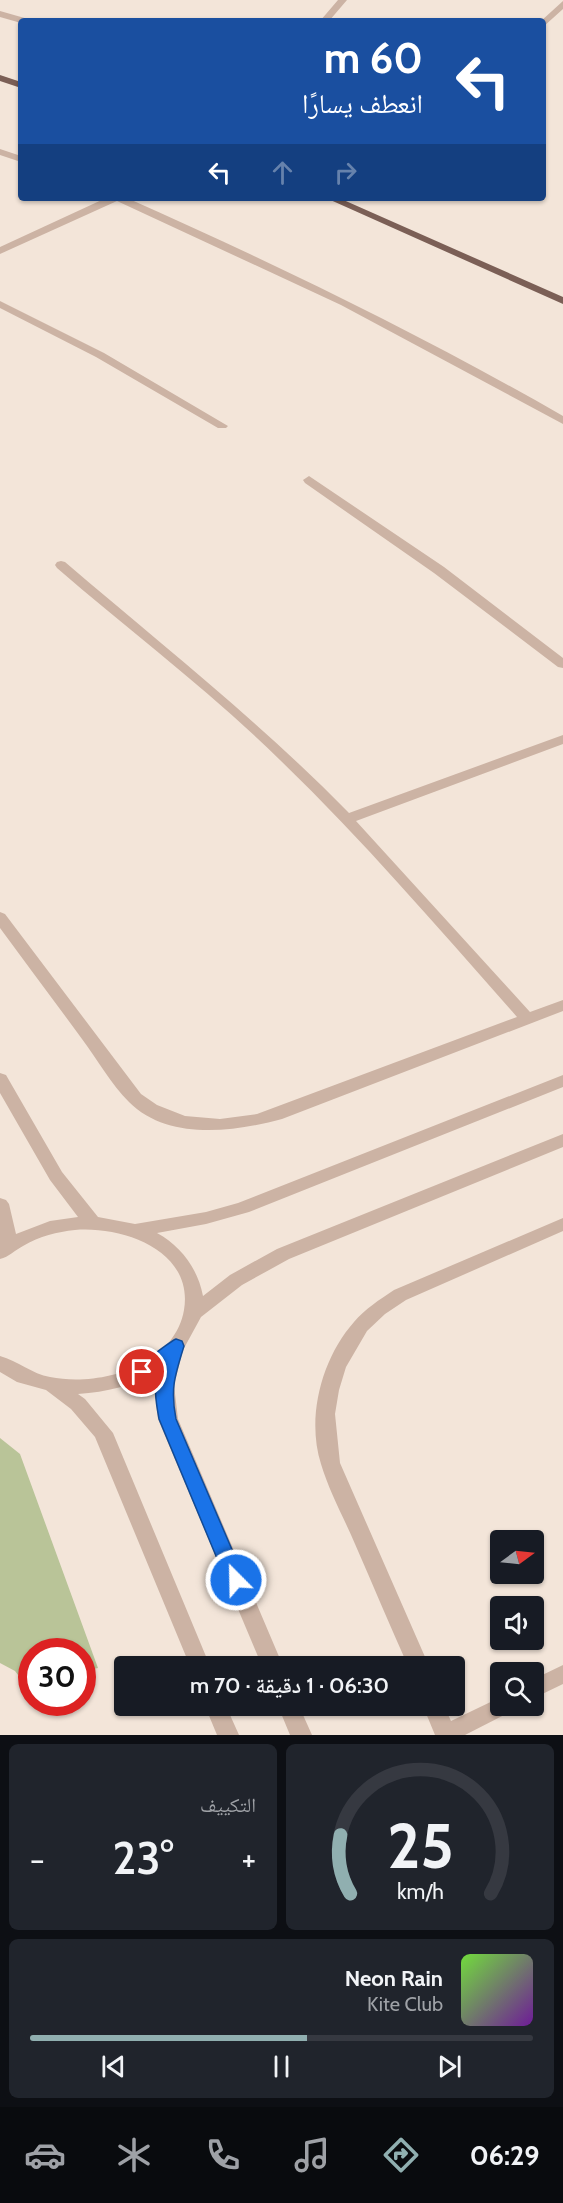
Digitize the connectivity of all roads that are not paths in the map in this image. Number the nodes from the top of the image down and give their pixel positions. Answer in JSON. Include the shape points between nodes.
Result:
{"nodes":[{"id":1,"x":328,"y":0,"type":"edge"},
{"id":2,"x":341,"y":1,"type":"edge"},
{"id":3,"x":563,"y":4,"type":"edge"},
{"id":4,"x":0,"y":14,"type":"edge"},
{"id":5,"x":327,"y":18,"type":"edge"},
{"id":6,"x":18,"y":19,"type":"edge"},
{"id":7,"x":546,"y":21,"type":"edge"},
{"id":8,"x":0,"y":78,"type":"edge"},
{"id":9,"x":18,"y":84,"type":"edge"},
{"id":10,"x":0,"y":152,"type":"edge"},
{"id":11,"x":18,"y":158,"type":"edge"},
{"id":12,"x":107,"y":201,"type":"edge"},
{"id":13,"x":126,"y":201,"type":"edge"},
{"id":14,"x":338,"y":201,"type":"edge"},
{"id":15,"x":0,"y":250,"type":"edge"},
{"id":16,"x":563,"y":301,"type":"edge"},
{"id":17,"x":0,"y":304,"type":"edge"},
{"id":18,"x":563,"y":421,"type":"edge"},
{"id":19,"x":222,"y":426,"type":"dead end"},
{"id":20,"x":309,"y":480,"type":"dead end"},
{"id":21,"x":61,"y":565,"type":"dead end"},
{"id":22,"x":563,"y":664,"type":"edge"},
{"id":23,"x":563,"y":739,"type":"edge"},
{"id":24,"x":347,"y":819,"type":"junction"},
{"id":25,"x":0,"y":917,"type":"edge"},
{"id":26,"x":563,"y":1005,"type":"edge"},
{"id":27,"x":528,"y":1019,"type":"junction"},
{"id":28,"x":0,"y":1079,"type":"edge"},
{"id":29,"x":563,"y":1081,"type":"edge"},
{"id":30,"x":563,"y":1140,"type":"edge"},
{"id":31,"x":0,"y":1204,"type":"edge"},
{"id":32,"x":92,"y":1222,"type":"junction"},
{"id":33,"x":563,"y":1224,"type":"edge"},
{"id":34,"x":135,"y":1230,"type":"junction"},
{"id":35,"x":4,"y":1250,"type":"edge"},
{"id":36,"x":193,"y":1313,"type":"junction"},
{"id":37,"x":176,"y":1346,"type":"junction"},
{"id":38,"x":0,"y":1363,"type":"edge"},
{"id":39,"x":49,"y":1385,"type":"junction"},
{"id":40,"x":196,"y":1656,"type":"edge"},
{"id":41,"x":269,"y":1656,"type":"edge"},
{"id":42,"x":414,"y":1656,"type":"edge"},
{"id":43,"x":563,"y":1674,"type":"edge"},
{"id":44,"x":544,"y":1684,"type":"edge"},
{"id":45,"x":490,"y":1712,"type":"edge"},
{"id":46,"x":220,"y":1716,"type":"edge"},
{"id":47,"x":293,"y":1716,"type":"edge"},
{"id":48,"x":438,"y":1716,"type":"edge"},
{"id":49,"x":446,"y":1734,"type":"edge"},
{"id":50,"x":228,"y":1735,"type":"edge"},
{"id":51,"x":301,"y":1735,"type":"edge"}],
"edges":[{"from":1,"to":2,"type":"street"},
{"from":2,"to":5,"type":"street"},
{"from":3,"to":7,"type":"street"},
{"from":4,"to":6,"type":"street"},
{"from":8,"to":9,"type":"main road"},
{"from":10,"to":11,"type":"street"},
{"from":12,"to":15,"type":"street"},
{"from":13,"to":18,"type":"street","via":[[352,306]]},
{"from":14,"to":16,"type":"main road"},
{"from":17,"to":19,"type":"street","via":[[100,354]]},
{"from":20,"to":22,"type":"street","via":[[449,576]]},
{"from":21,"to":24,"type":"street","via":[[232,709]]},
{"from":23,"to":24,"type":"street"},
{"from":24,"to":27,"type":"street"},
{"from":25,"to":27,"type":"street","via":[[135,1098],[159,1114],[191,1124],[232,1125],[276,1115]]},
{"from":26,"to":27,"type":"street"},
{"from":28,"to":32,"type":"street","via":[[56,1176]]},
{"from":29,"to":34,"type":"street","via":[[243,1208]]},
{"from":30,"to":36,"type":"street","via":[[283,1254],[236,1280]]},
{"from":31,"to":35,"type":"street","via":[[6,1223]]},
{"from":32,"to":34,"type":"street"},
{"from":32,"to":35,"type":"street","via":[[47,1228]]},
{"from":33,"to":42,"type":"street","via":[[399,1296],[364,1324],[339,1359],[331,1379],[324,1420],[330,1463]]},
{"from":34,"to":36,"type":"street","via":[[154,1238],[182,1264],[194,1296]]},
{"from":36,"to":37,"type":"street"},
{"from":37,"to":39,"type":"street","via":[[142,1372],[120,1381],[81,1387]]},
{"from":37,"to":41,"type":"street","via":[[164,1380],[168,1419]]},
{"from":38,"to":39,"type":"street","via":[[27,1379]]},
{"from":39,"to":40,"type":"street","via":[[78,1404],[103,1433]]},
{"from":43,"to":44,"type":"street"},
{"from":45,"to":49,"type":"street"},
{"from":46,"to":50,"type":"street"},
{"from":47,"to":51,"type":"street"},
{"from":48,"to":49,"type":"street"}]}
